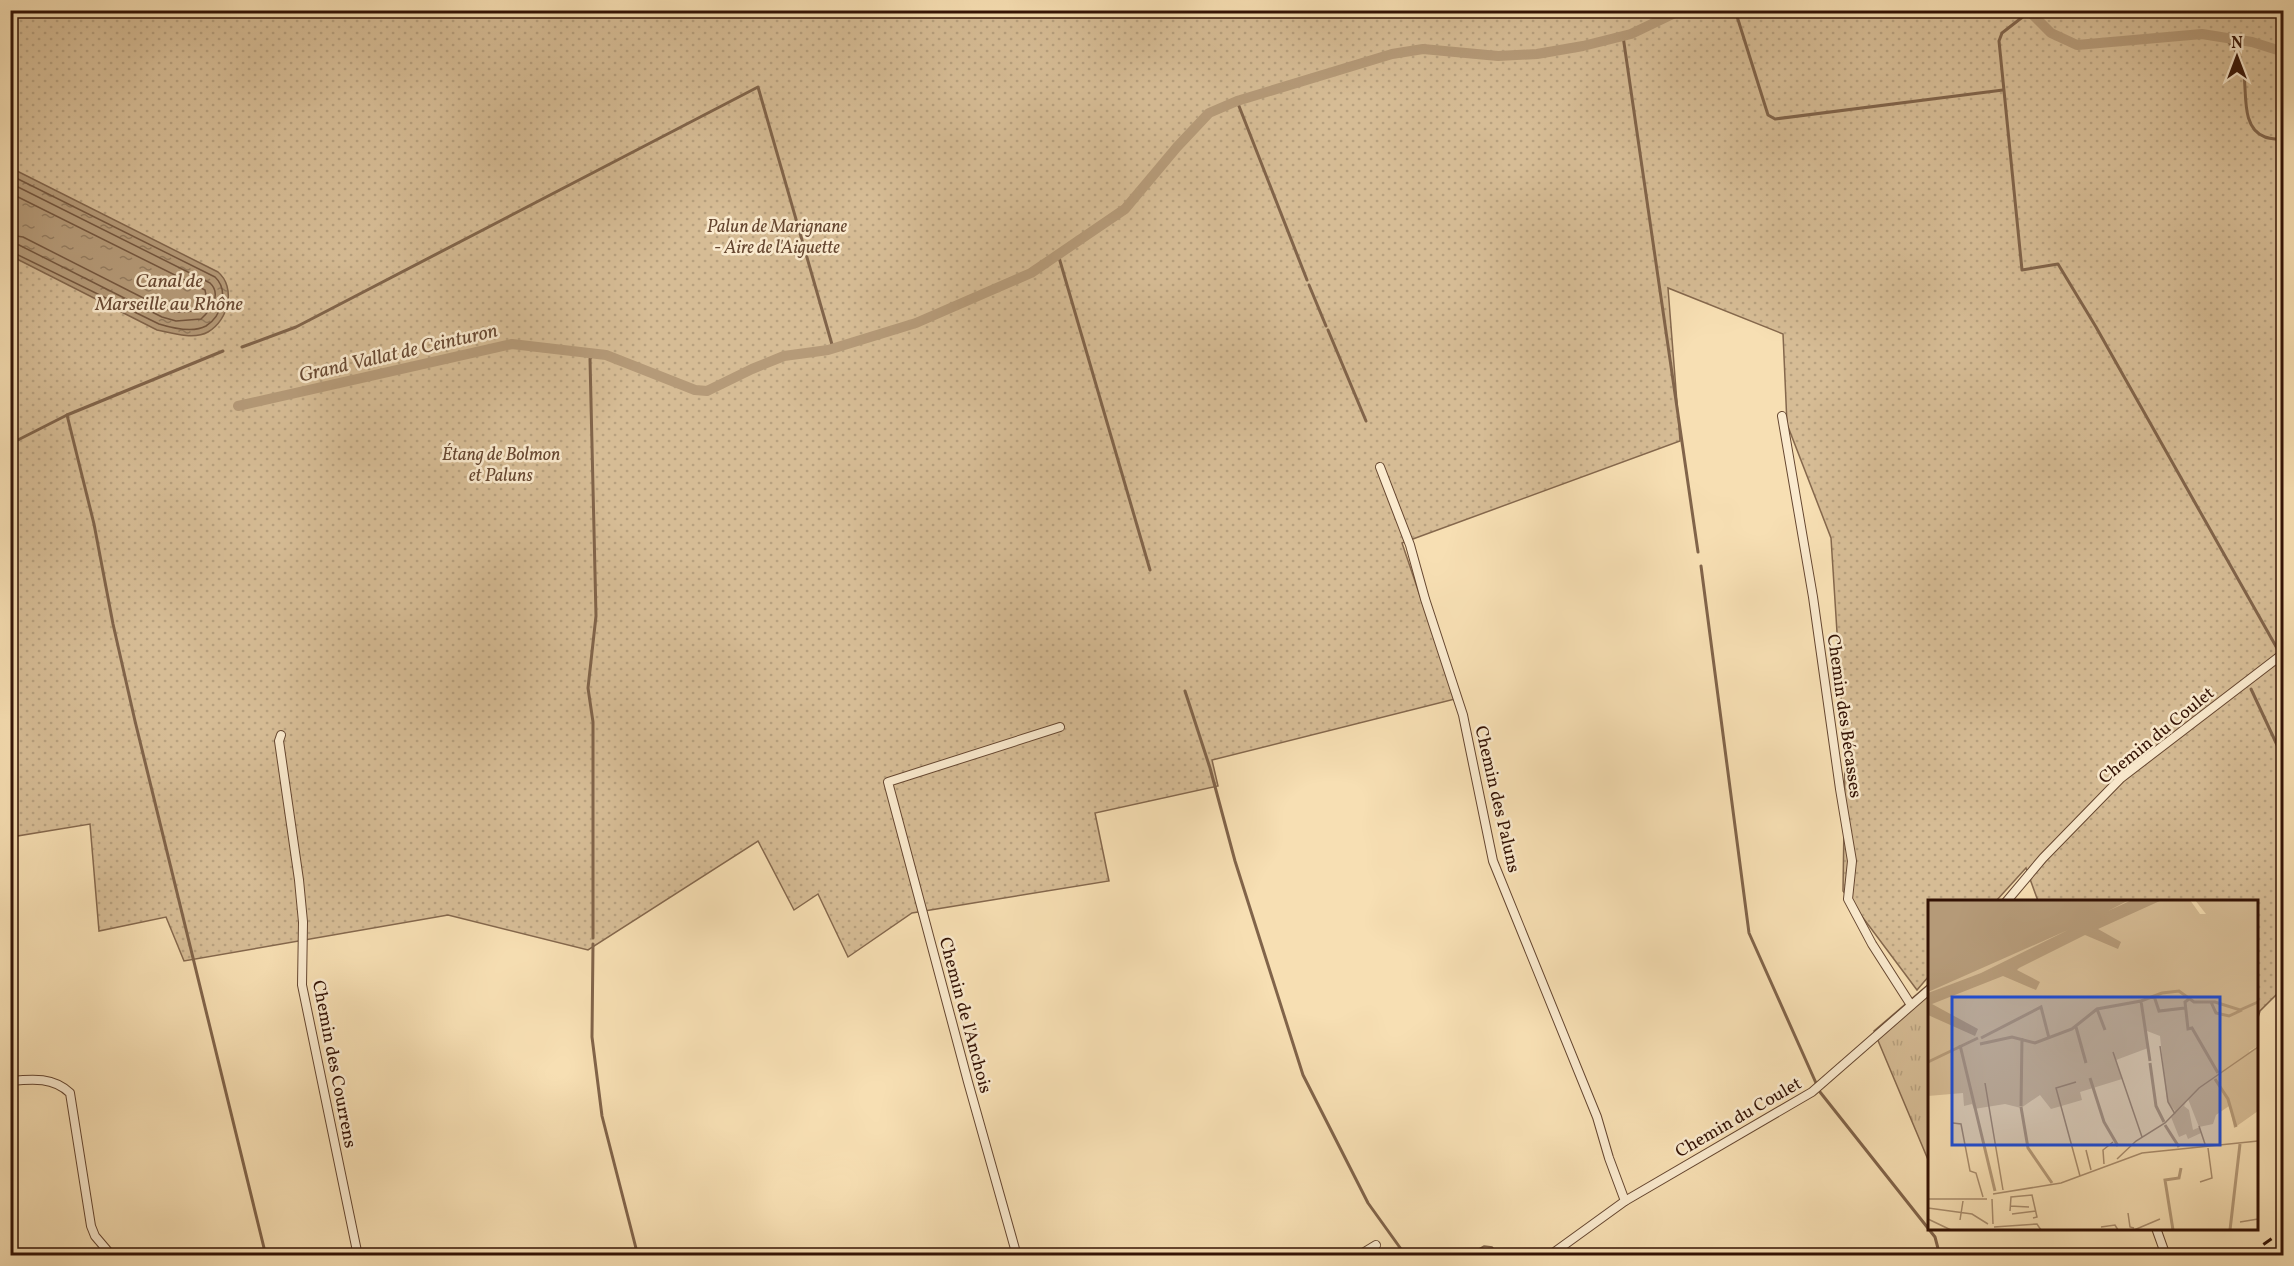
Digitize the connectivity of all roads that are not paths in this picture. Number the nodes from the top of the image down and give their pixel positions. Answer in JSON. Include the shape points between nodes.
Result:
{"nodes":[{"id":1,"x":1782,"y":416,"type":"dead end"},
{"id":2,"x":1380,"y":467,"type":"dead end"},
{"id":3,"x":2283,"y":653,"type":"edge"},
{"id":4,"x":1060,"y":727,"type":"dead end"},
{"id":5,"x":281,"y":735,"type":"dead end"},
{"id":6,"x":2008,"y":900,"type":"edge"},
{"id":7,"x":1928,"y":990,"type":"edge"},
{"id":8,"x":1911,"y":1005,"type":"junction"},
{"id":9,"x":10,"y":1081,"type":"edge"},
{"id":10,"x":1625,"y":1201,"type":"junction"},
{"id":11,"x":2157,"y":1230,"type":"edge"},
{"id":12,"x":1376,"y":1245,"type":"dead end"},
{"id":13,"x":112,"y":1256,"type":"edge"},
{"id":14,"x":357,"y":1256,"type":"edge"},
{"id":15,"x":1017,"y":1256,"type":"edge"},
{"id":16,"x":1359,"y":1256,"type":"edge"},
{"id":17,"x":1549,"y":1256,"type":"edge"},
{"id":18,"x":2166,"y":1256,"type":"edge"}],
"edges":[{"from":1,"to":8,"type":"street","name":"Chemin des Bécasses","via":[[1852,861],[1848,899]]},
{"from":2,"to":10,"type":"street","name":"Chemin des Paluns","via":[[1410,545],[1463,715],[1493,861],[1598,1117]]},
{"from":3,"to":6,"type":"street","name":"Chemin du Coulet","via":[[2121,778]]},
{"from":4,"to":15,"type":"street","name":"Chemin de l'Anchois","via":[[888,782]]},
{"from":5,"to":14,"type":"street","name":"Chemin des Courrens","via":[[303,922],[302,985]]},
{"from":7,"to":8,"type":"street","name":"Chemin du Coulet"},
{"from":8,"to":10,"type":"street","name":"Chemin du Coulet","via":[[1812,1092]]},
{"from":9,"to":13,"type":"street","via":[[42,1079],[61,1084],[70,1093],[91,1226]]},
{"from":10,"to":17,"type":"street","name":"Chemin du Coulet"},
{"from":11,"to":18,"type":"street"},
{"from":12,"to":16,"type":"street"}]}
